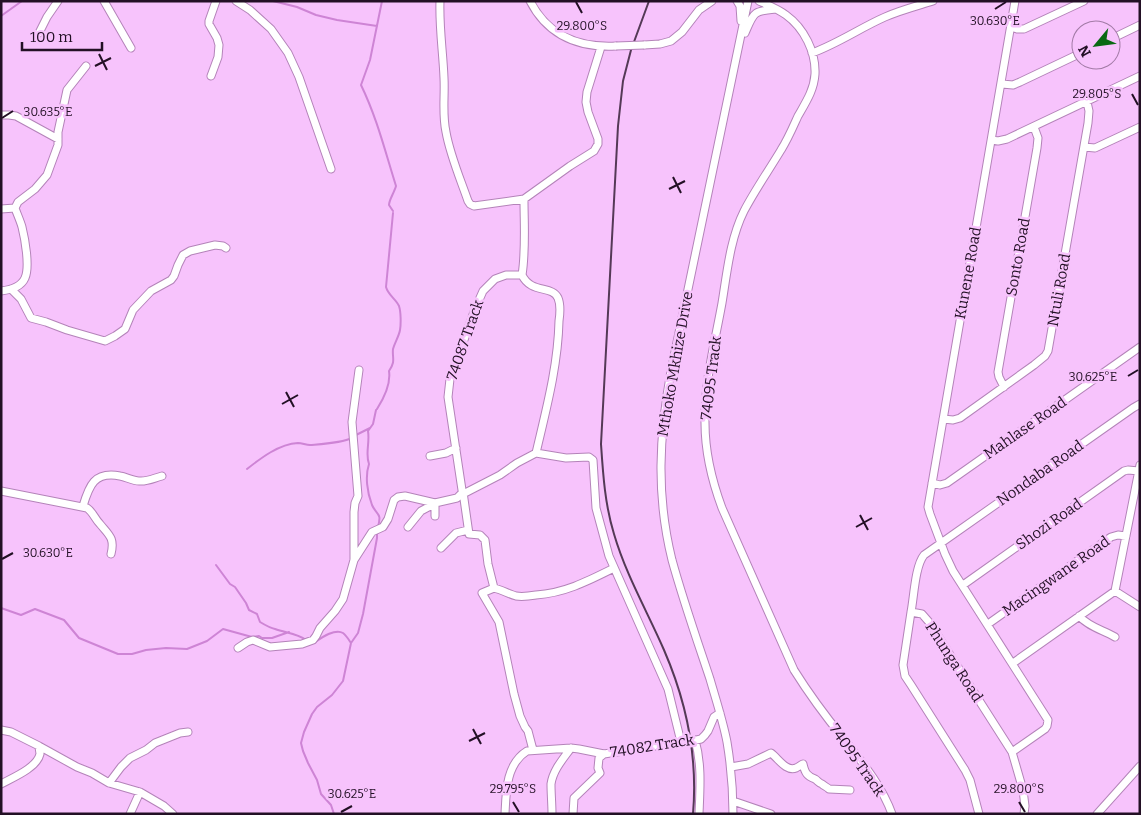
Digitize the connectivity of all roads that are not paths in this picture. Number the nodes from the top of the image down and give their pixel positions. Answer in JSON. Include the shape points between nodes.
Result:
{"nodes":[{"id":1,"x":58,"y":1,"type":"edge"},
{"id":2,"x":104,"y":1,"type":"edge"},
{"id":3,"x":216,"y":1,"type":"edge"},
{"id":4,"x":236,"y":1,"type":"edge"},
{"id":5,"x":440,"y":1,"type":"edge"},
{"id":6,"x":530,"y":1,"type":"edge"},
{"id":7,"x":712,"y":1,"type":"edge"},
{"id":8,"x":737,"y":1,"type":"edge"},
{"id":9,"x":748,"y":1,"type":"edge"},
{"id":10,"x":759,"y":1,"type":"edge"},
{"id":11,"x":768,"y":1,"type":"edge"},
{"id":12,"x":933,"y":1,"type":"edge"},
{"id":13,"x":1015,"y":1,"type":"edge"},
{"id":14,"x":1084,"y":1,"type":"edge"},
{"id":15,"x":777,"y":9,"type":"junction"},
{"id":16,"x":786,"y":14,"type":"junction"},
{"id":17,"x":1140,"y":25,"type":"edge"},
{"id":18,"x":1011,"y":27,"type":"junction"},
{"id":19,"x":742,"y":31,"type":"junction"},
{"id":20,"x":39,"y":33,"type":"dead end"},
{"id":21,"x":1121,"y":34,"type":"edge"},
{"id":22,"x":601,"y":47,"type":"junction"},
{"id":23,"x":130,"y":48,"type":"dead end"},
{"id":24,"x":738,"y":49,"type":"junction"},
{"id":25,"x":812,"y":53,"type":"junction"},
{"id":26,"x":1071,"y":58,"type":"edge"},
{"id":27,"x":86,"y":66,"type":"dead end"},
{"id":28,"x":211,"y":76,"type":"dead end"},
{"id":29,"x":1140,"y":76,"type":"edge"},
{"id":30,"x":1002,"y":84,"type":"junction"},
{"id":31,"x":1087,"y":102,"type":"junction"},
{"id":32,"x":1,"y":116,"type":"edge"},
{"id":33,"x":1034,"y":127,"type":"junction"},
{"id":34,"x":1140,"y":127,"type":"edge"},
{"id":35,"x":58,"y":139,"type":"junction"},
{"id":36,"x":992,"y":140,"type":"junction"},
{"id":37,"x":1084,"y":147,"type":"junction"},
{"id":38,"x":331,"y":169,"type":"dead end"},
{"id":39,"x":524,"y":199,"type":"junction"},
{"id":40,"x":15,"y":208,"type":"junction"},
{"id":41,"x":1,"y":209,"type":"edge"},
{"id":42,"x":226,"y":248,"type":"dead end"},
{"id":43,"x":522,"y":275,"type":"junction"},
{"id":44,"x":12,"y":289,"type":"junction"},
{"id":45,"x":1,"y":291,"type":"edge"},
{"id":46,"x":1140,"y":347,"type":"edge"},
{"id":47,"x":359,"y":370,"type":"dead end"},
{"id":48,"x":1004,"y":386,"type":"junction"},
{"id":49,"x":1140,"y":404,"type":"edge"},
{"id":50,"x":943,"y":419,"type":"junction"},
{"id":51,"x":456,"y":448,"type":"junction"},
{"id":52,"x":536,"y":453,"type":"junction"},
{"id":53,"x":430,"y":456,"type":"dead end"},
{"id":54,"x":1139,"y":468,"type":"edge"},
{"id":55,"x":162,"y":476,"type":"dead end"},
{"id":56,"x":932,"y":483,"type":"junction"},
{"id":57,"x":1,"y":491,"type":"edge"},
{"id":58,"x":463,"y":492,"type":"junction"},
{"id":59,"x":435,"y":503,"type":"junction"},
{"id":60,"x":83,"y":506,"type":"junction"},
{"id":61,"x":434,"y":516,"type":"dead end"},
{"id":62,"x":408,"y":527,"type":"dead end"},
{"id":63,"x":468,"y":530,"type":"junction"},
{"id":64,"x":1126,"y":536,"type":"junction"},
{"id":65,"x":942,"y":544,"type":"junction"},
{"id":66,"x":441,"y":548,"type":"dead end"},
{"id":67,"x":111,"y":554,"type":"dead end"},
{"id":68,"x":354,"y":560,"type":"junction"},
{"id":69,"x":614,"y":568,"type":"junction"},
{"id":70,"x":962,"y":585,"type":"junction"},
{"id":71,"x":494,"y":588,"type":"junction"},
{"id":72,"x":1115,"y":591,"type":"junction"},
{"id":73,"x":1140,"y":607,"type":"edge"},
{"id":74,"x":911,"y":612,"type":"junction"},
{"id":75,"x":1078,"y":616,"type":"junction"},
{"id":76,"x":988,"y":624,"type":"junction"},
{"id":77,"x":1115,"y":637,"type":"dead end"},
{"id":78,"x":238,"y":648,"type":"dead end"},
{"id":79,"x":1013,"y":663,"type":"junction"},
{"id":80,"x":720,"y":713,"type":"junction"},
{"id":81,"x":1,"y":730,"type":"edge"},
{"id":82,"x":188,"y":732,"type":"dead end"},
{"id":83,"x":695,"y":740,"type":"junction"},
{"id":84,"x":681,"y":742,"type":"junction"},
{"id":85,"x":39,"y":746,"type":"junction"},
{"id":86,"x":571,"y":748,"type":"junction"},
{"id":87,"x":533,"y":750,"type":"junction"},
{"id":88,"x":1012,"y":752,"type":"junction"},
{"id":89,"x":604,"y":754,"type":"junction"},
{"id":90,"x":731,"y":766,"type":"junction"},
{"id":91,"x":1140,"y":766,"type":"edge"},
{"id":92,"x":109,"y":783,"type":"junction"},
{"id":93,"x":1,"y":784,"type":"edge"},
{"id":94,"x":850,"y":790,"type":"dead end"},
{"id":95,"x":140,"y":792,"type":"junction"},
{"id":96,"x":733,"y":801,"type":"junction"},
{"id":97,"x":130,"y":814,"type":"edge"},
{"id":98,"x":173,"y":814,"type":"edge"},
{"id":99,"x":505,"y":814,"type":"edge"},
{"id":100,"x":552,"y":814,"type":"edge"},
{"id":101,"x":573,"y":814,"type":"edge"},
{"id":102,"x":699,"y":814,"type":"edge"},
{"id":103,"x":733,"y":814,"type":"edge"},
{"id":104,"x":771,"y":814,"type":"edge"},
{"id":105,"x":892,"y":814,"type":"edge"},
{"id":106,"x":979,"y":814,"type":"edge"},
{"id":107,"x":1024,"y":814,"type":"edge"},
{"id":108,"x":1097,"y":814,"type":"edge"}],
"edges":[{"from":1,"to":20,"type":"street"},
{"from":2,"to":23,"type":"street"},
{"from":3,"to":28,"type":"street","via":[[209,21],[219,49]]},
{"from":4,"to":38,"type":"street","via":[[278,37],[288,53]]},
{"from":5,"to":39,"type":"street","via":[[444,119],[451,155],[468,201],[474,206]]},
{"from":6,"to":22,"type":"street","via":[[539,16],[555,31],[578,43]]},
{"from":7,"to":22,"type":"street","bridge":true,"via":[[699,10],[682,32],[665,43]]},
{"from":8,"to":19,"type":"street"},
{"from":9,"to":19,"type":"street","name":"Mthoko Mkhize Drive"},
{"from":10,"to":15,"type":"street","name":"74095 Track"},
{"from":11,"to":16,"type":"street"},
{"from":12,"to":25,"type":"street","via":[[883,18]]},
{"from":13,"to":18,"type":"street","name":"Kunene Road"},
{"from":14,"to":18,"type":"street","via":[[1024,29]]},
{"from":15,"to":16,"type":"street","name":"74095 Track"},
{"from":15,"to":24,"type":"street","via":[[754,14]]},
{"from":16,"to":25,"type":"street","name":"74095 Track","via":[[802,32]]},
{"from":17,"to":21,"type":"street"},
{"from":18,"to":30,"type":"street","name":"Kunene Road"},
{"from":19,"to":24,"type":"street","name":"Mthoko Mkhize Drive"},
{"from":22,"to":39,"type":"street","via":[[586,102],[598,139],[597,147]]},
{"from":24,"to":80,"type":"street","name":"Mthoko Mkhize Drive","via":[[671,371],[661,448],[662,500],[672,559]]},
{"from":25,"to":105,"type":"street","name":"74095 Track","via":[[815,75],[809,98],[744,212],[733,244],[705,401],[706,446],[722,508],[794,670],[872,776]]},
{"from":26,"to":30,"type":"street","via":[[1013,85]]},
{"from":27,"to":35,"type":"street","via":[[67,90]]},
{"from":29,"to":31,"type":"street"},
{"from":30,"to":36,"type":"street","name":"Kunene Road"},
{"from":31,"to":33,"type":"street"},
{"from":31,"to":37,"type":"street","name":"Ntuli Road","via":[[1089,115]]},
{"from":32,"to":35,"type":"street","via":[[16,116]]},
{"from":33,"to":36,"type":"street","via":[[1003,141]]},
{"from":33,"to":48,"type":"street","name":"Sonto Road","via":[[1037,148],[998,372]]},
{"from":34,"to":37,"type":"street","via":[[1095,148]]},
{"from":35,"to":40,"type":"street","via":[[47,175]]},
{"from":36,"to":50,"type":"street","name":"Kunene Road"},
{"from":37,"to":48,"type":"street","name":"Ntuli Road","via":[[1048,351],[1042,359]]},
{"from":39,"to":43,"type":"street"},
{"from":40,"to":41,"type":"street"},
{"from":40,"to":44,"type":"street","via":[[22,227],[27,270],[25,278]]},
{"from":42,"to":44,"type":"street","via":[[215,245],[183,255],[171,280],[151,291],[133,310],[125,329],[105,341],[31,318]]},
{"from":43,"to":51,"type":"street","name":"74087 Track","via":[[495,279],[483,291],[474,310],[450,379],[448,397]]},
{"from":43,"to":52,"type":"street","via":[[530,286],[554,293],[560,302],[558,352]]},
{"from":44,"to":45,"type":"street"},
{"from":46,"to":56,"type":"street","name":"Mahlase Road","via":[[947,483]]},
{"from":47,"to":68,"type":"street","via":[[352,422],[358,496],[354,512]]},
{"from":48,"to":50,"type":"street","name":"Ntuli Road","via":[[960,418]]},
{"from":49,"to":65,"type":"street","name":"Nondaba Road"},
{"from":50,"to":56,"type":"street","name":"Kunene Road"},
{"from":51,"to":53,"type":"street"},
{"from":51,"to":58,"type":"street","name":"74087 Track"},
{"from":52,"to":58,"type":"street"},
{"from":52,"to":69,"type":"street","via":[[593,460],[596,508]]},
{"from":54,"to":64,"type":"street"},
{"from":54,"to":70,"type":"street","name":"Shozi Road","via":[[1124,471]]},
{"from":55,"to":60,"type":"street","via":[[140,481],[118,475],[101,477],[89,488]]},
{"from":56,"to":65,"type":"street","name":"Kunene Road","via":[[928,507]]},
{"from":57,"to":60,"type":"street"},
{"from":58,"to":59,"type":"street","via":[[457,498]]},
{"from":58,"to":63,"type":"street","name":"74087 Track"},
{"from":59,"to":61,"type":"street"},
{"from":59,"to":62,"type":"street","via":[[421,511]]},
{"from":59,"to":68,"type":"street","via":[[405,496],[396,498],[384,527],[372,532]]},
{"from":60,"to":67,"type":"street","via":[[90,509],[108,532],[112,542]]},
{"from":63,"to":66,"type":"street","via":[[456,533]]},
{"from":63,"to":71,"type":"street","via":[[469,534],[480,535],[485,540]]},
{"from":64,"to":72,"type":"street"},
{"from":64,"to":76,"type":"street","name":"Macingwane Road","via":[[1114,535]]},
{"from":65,"to":70,"type":"street","name":"Kunene Road"},
{"from":65,"to":74,"type":"street","via":[[921,559]]},
{"from":68,"to":78,"type":"street","via":[[343,599],[313,640],[270,646],[253,640]]},
{"from":69,"to":71,"type":"street","via":[[574,588],[550,594],[517,596]]},
{"from":69,"to":84,"type":"street","via":[[668,689]]},
{"from":70,"to":76,"type":"street","name":"Kunene Road"},
{"from":71,"to":87,"type":"street","via":[[482,593],[499,622],[514,694]]},
{"from":72,"to":73,"type":"street"},
{"from":72,"to":75,"type":"street"},
{"from":74,"to":88,"type":"street","name":"Phunga Road","via":[[922,614],[929,622]]},
{"from":74,"to":106,"type":"street","name":"Phunga Road","via":[[903,671],[966,770]]},
{"from":75,"to":77,"type":"street"},
{"from":75,"to":79,"type":"street"},
{"from":76,"to":79,"type":"street","name":"Kunene Road"},
{"from":79,"to":88,"type":"street","name":"Kunene Road","via":[[1048,724]]},
{"from":80,"to":83,"type":"street","name":"74082 Track","via":[[714,717],[708,732]]},
{"from":80,"to":90,"type":"street","name":"Mthoko Mkhize Drive"},
{"from":81,"to":85,"type":"street"},
{"from":82,"to":92,"type":"street","via":[[180,732],[155,743],[130,758]]},
{"from":83,"to":84,"type":"street","name":"74082 Track"},
{"from":83,"to":102,"type":"street","via":[[699,765]]},
{"from":84,"to":89,"type":"street","name":"74082 Track"},
{"from":85,"to":92,"type":"street"},
{"from":85,"to":93,"type":"street","via":[[40,755],[32,765]]},
{"from":86,"to":87,"type":"street","name":"74082 Track"},
{"from":86,"to":89,"type":"street","name":"74082 Track"},
{"from":86,"to":100,"type":"street","via":[[559,763],[551,783]]},
{"from":87,"to":99,"type":"street","via":[[522,754],[512,768]]},
{"from":88,"to":107,"type":"street","name":"Phunga Road","via":[[1023,790]]},
{"from":89,"to":101,"type":"street","via":[[599,758],[600,773],[574,798]]},
{"from":90,"to":94,"type":"street","via":[[748,764],[771,753],[790,769],[803,764],[808,777],[829,789]]},
{"from":90,"to":96,"type":"street","name":"Mthoko Mkhize Drive"},
{"from":91,"to":108,"type":"street"},
{"from":92,"to":95,"type":"street"},
{"from":95,"to":97,"type":"street"},
{"from":95,"to":98,"type":"street"},
{"from":96,"to":103,"type":"street","name":"Mthoko Mkhize Drive"},
{"from":96,"to":104,"type":"street"}]}
